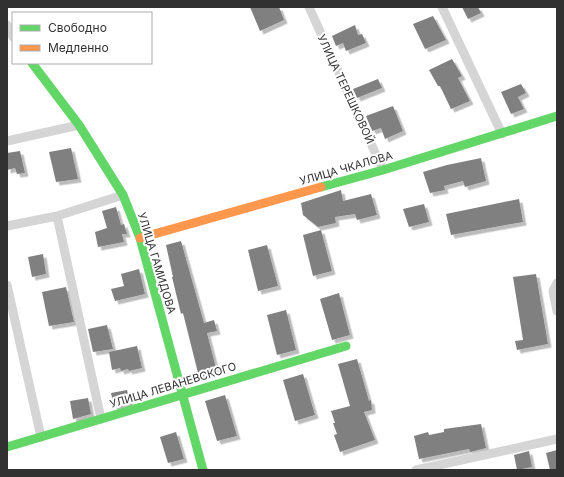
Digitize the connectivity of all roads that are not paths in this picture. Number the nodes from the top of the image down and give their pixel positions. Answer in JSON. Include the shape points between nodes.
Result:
{"nodes":[{"id":1,"x":309,"y":7,"type":"edge"},
{"id":2,"x":442,"y":7,"type":"edge"},
{"id":3,"x":7,"y":25,"type":"edge"},
{"id":4,"x":12,"y":36,"type":"edge"},
{"id":5,"x":33,"y":64,"type":"edge"},
{"id":6,"x":557,"y":116,"type":"edge"},
{"id":7,"x":79,"y":125,"type":"junction"},
{"id":8,"x":502,"y":134,"type":"junction"},
{"id":9,"x":7,"y":141,"type":"edge"},
{"id":10,"x":383,"y":170,"type":"junction"},
{"id":11,"x":123,"y":195,"type":"junction"},
{"id":12,"x":57,"y":216,"type":"junction"},
{"id":13,"x":7,"y":226,"type":"edge"},
{"id":14,"x":140,"y":238,"type":"junction"},
{"id":15,"x":557,"y":283,"type":"edge"},
{"id":16,"x":7,"y":285,"type":"edge"},
{"id":17,"x":557,"y":311,"type":"edge"},
{"id":18,"x":346,"y":346,"type":"dead end"},
{"id":19,"x":182,"y":395,"type":"junction"},
{"id":20,"x":101,"y":419,"type":"junction"},
{"id":21,"x":41,"y":437,"type":"junction"},
{"id":22,"x":557,"y":439,"type":"edge"},
{"id":23,"x":7,"y":447,"type":"edge"},
{"id":24,"x":203,"y":470,"type":"edge"},
{"id":25,"x":416,"y":470,"type":"edge"}],
"edges":[{"from":1,"to":10,"type":"street","name":"УЛИЦА ТЕРЕШКОВОЙ"},
{"from":2,"to":8,"type":"street"},
{"from":3,"to":4,"type":"street"},
{"from":5,"to":7,"type":"street","name":"УЛИЦА ГАМИДОВА"},
{"from":6,"to":8,"type":"street","name":"УЛИЦА ЧКАЛОВА"},
{"from":7,"to":9,"type":"street"},
{"from":7,"to":11,"type":"street","name":"УЛИЦА ГАМИДОВА"},
{"from":8,"to":10,"type":"street","name":"УЛИЦА ЧКАЛОВА"},
{"from":10,"to":14,"type":"street","name":"УЛИЦА ЧКАЛОВА"},
{"from":11,"to":12,"type":"street"},
{"from":11,"to":14,"type":"street","name":"УЛИЦА ГАМИДОВА"},
{"from":12,"to":13,"type":"street"},
{"from":12,"to":20,"type":"street"},
{"from":14,"to":19,"type":"street","name":"УЛИЦА ГАМИДОВА"},
{"from":15,"to":17,"type":"street","via":[[553,291]]},
{"from":16,"to":21,"type":"street"},
{"from":18,"to":19,"type":"street","name":"УЛИЦА ЛЕВАНЕВСКОГО"},
{"from":19,"to":20,"type":"street","name":"УЛИЦА ЛЕВАНЕВСКОГО"},
{"from":19,"to":24,"type":"street","name":"УЛИЦА ГАМИДОВА"},
{"from":20,"to":21,"type":"street","name":"УЛИЦА ЛЕВАНЕВСКОГО"},
{"from":21,"to":23,"type":"street","name":"УЛИЦА ЛЕВАНЕВСКОГО"},
{"from":22,"to":25,"type":"street"}]}
